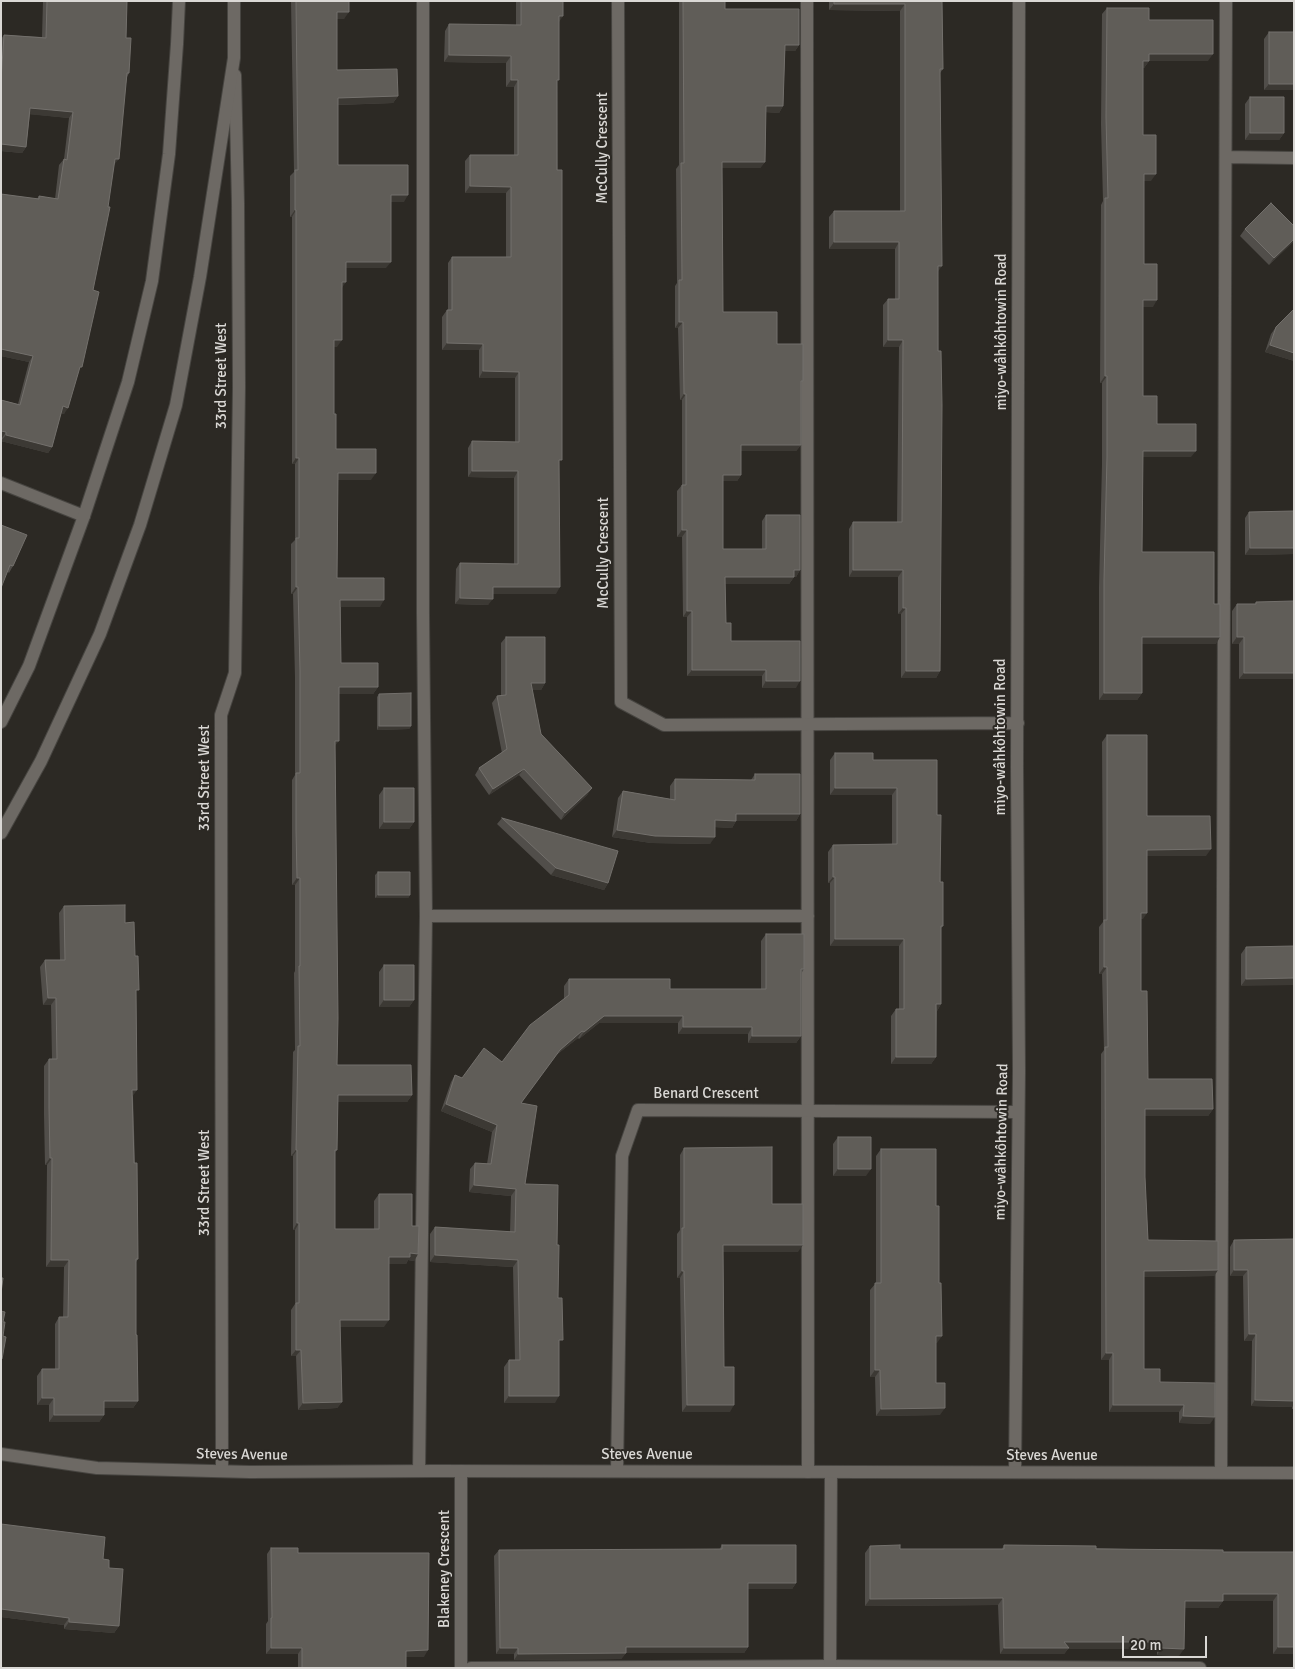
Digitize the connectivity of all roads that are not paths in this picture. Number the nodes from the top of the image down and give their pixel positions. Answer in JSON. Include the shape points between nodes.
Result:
{"nodes":[{"id":1,"x":178,"y":1,"type":"edge"},
{"id":2,"x":234,"y":1,"type":"edge"},
{"id":3,"x":423,"y":1,"type":"edge"},
{"id":4,"x":618,"y":1,"type":"edge"},
{"id":5,"x":807,"y":1,"type":"edge"},
{"id":6,"x":1019,"y":1,"type":"edge"},
{"id":7,"x":1226,"y":1,"type":"edge"},
{"id":8,"x":234,"y":58,"type":"junction"},
{"id":9,"x":1226,"y":157,"type":"junction"},
{"id":10,"x":1294,"y":158,"type":"edge"},
{"id":11,"x":1,"y":483,"type":"edge"},
{"id":12,"x":84,"y":516,"type":"junction"},
{"id":13,"x":1,"y":722,"type":"edge"},
{"id":14,"x":1018,"y":723,"type":"junction"},
{"id":15,"x":808,"y":725,"type":"junction"},
{"id":16,"x":1,"y":833,"type":"edge"},
{"id":17,"x":426,"y":916,"type":"junction"},
{"id":18,"x":808,"y":916,"type":"junction"},
{"id":19,"x":809,"y":1110,"type":"junction"},
{"id":20,"x":1018,"y":1112,"type":"junction"},
{"id":21,"x":1,"y":1454,"type":"edge"},
{"id":22,"x":222,"y":1471,"type":"junction"},
{"id":23,"x":419,"y":1471,"type":"junction"},
{"id":24,"x":461,"y":1471,"type":"junction"},
{"id":25,"x":617,"y":1471,"type":"junction"},
{"id":26,"x":808,"y":1472,"type":"junction"},
{"id":27,"x":831,"y":1472,"type":"junction"},
{"id":28,"x":1015,"y":1472,"type":"junction"},
{"id":29,"x":1221,"y":1472,"type":"junction"},
{"id":30,"x":1294,"y":1473,"type":"edge"},
{"id":31,"x":646,"y":1667,"type":"edge"},
{"id":32,"x":830,"y":1667,"type":"edge"},
{"id":33,"x":461,"y":1668,"type":"edge"},
{"id":34,"x":471,"y":1668,"type":"edge"},
{"id":35,"x":1021,"y":1668,"type":"edge"},
{"id":36,"x":1200,"y":1668,"type":"edge"}],
"edges":[{"from":1,"to":12,"type":"street","via":[[169,154],[152,281],[128,382]]},
{"from":2,"to":8,"type":"street","name":"33rd Street West"},
{"from":3,"to":17,"type":"street"},
{"from":4,"to":15,"type":"street","name":"McCully Crescent","via":[[622,702],[664,725]]},
{"from":5,"to":15,"type":"street"},
{"from":6,"to":14,"type":"street","name":"miyo-wâhkôhtowin Road"},
{"from":7,"to":9,"type":"street"},
{"from":8,"to":16,"type":"street","name":"33rd Street West","via":[[200,277],[173,414],[140,525],[100,634],[40,761]]},
{"from":8,"to":22,"type":"street","name":"33rd Street West","via":[[238,203],[235,673],[221,715]]},
{"from":9,"to":10,"type":"street"},
{"from":9,"to":29,"type":"street"},
{"from":11,"to":12,"type":"street"},
{"from":12,"to":13,"type":"street","via":[[29,666]]},
{"from":14,"to":15,"type":"street","name":"McCully Crescent"},
{"from":14,"to":20,"type":"street","name":"miyo-wâhkôhtowin Road"},
{"from":15,"to":18,"type":"street"},
{"from":17,"to":18,"type":"street"},
{"from":17,"to":23,"type":"street"},
{"from":18,"to":19,"type":"street"},
{"from":19,"to":20,"type":"street","name":"Benard Crescent"},
{"from":19,"to":25,"type":"street","name":"Benard Crescent","via":[[638,1110],[622,1156]]},
{"from":19,"to":26,"type":"street"},
{"from":20,"to":28,"type":"street","name":"miyo-wâhkôhtowin Road"},
{"from":21,"to":22,"type":"street","name":"Steves Avenue","via":[[97,1468]]},
{"from":22,"to":23,"type":"street","name":"Steves Avenue"},
{"from":23,"to":24,"type":"street","name":"Steves Avenue"},
{"from":24,"to":25,"type":"street","name":"Steves Avenue"},
{"from":24,"to":33,"type":"street","name":"Blakeney Crescent"},
{"from":25,"to":26,"type":"street","name":"Steves Avenue"},
{"from":26,"to":27,"type":"street","name":"Steves Avenue"},
{"from":27,"to":28,"type":"street","name":"Steves Avenue"},
{"from":27,"to":32,"type":"street"},
{"from":28,"to":29,"type":"street","name":"Steves Avenue"},
{"from":29,"to":30,"type":"street","name":"Steves Avenue"},
{"from":31,"to":32,"type":"street"},
{"from":31,"to":34,"type":"street"},
{"from":32,"to":35,"type":"street"},
{"from":35,"to":36,"type":"street"}]}
